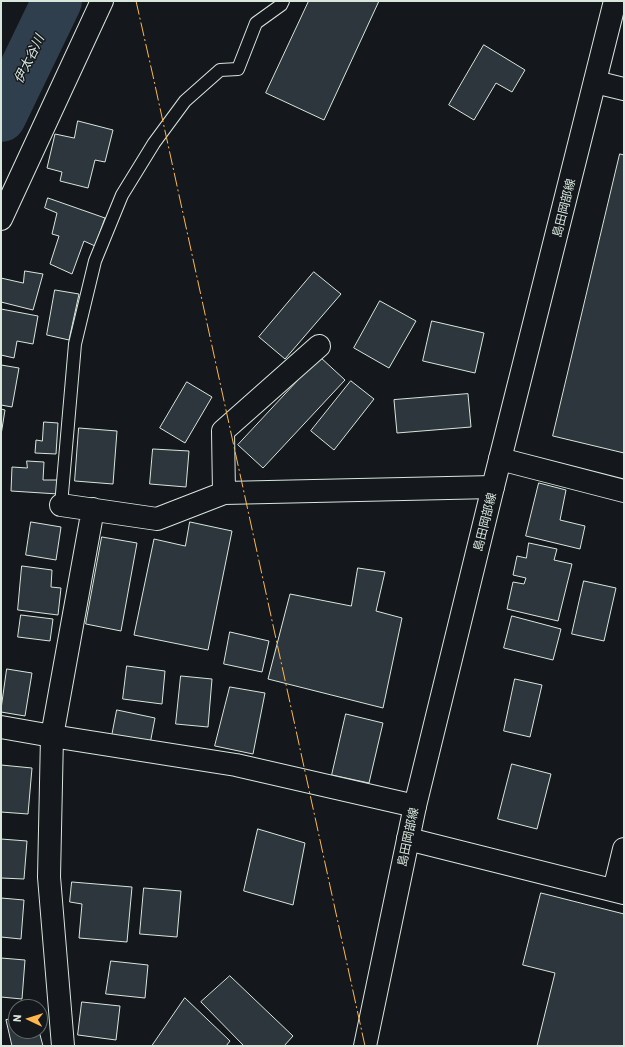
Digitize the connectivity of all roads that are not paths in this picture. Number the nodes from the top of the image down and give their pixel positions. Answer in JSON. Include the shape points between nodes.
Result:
{"nodes":[{"id":1,"x":102,"y":1,"type":"edge"},
{"id":2,"x":283,"y":1,"type":"edge"},
{"id":3,"x":616,"y":1,"type":"edge"},
{"id":4,"x":595,"y":82,"type":"junction"},
{"id":5,"x":624,"y":89,"type":"edge"},
{"id":6,"x":1,"y":219,"type":"edge"},
{"id":7,"x":319,"y":346,"type":"dead end"},
{"id":8,"x":500,"y":459,"type":"junction"},
{"id":9,"x":494,"y":486,"type":"junction"},
{"id":10,"x":624,"y":491,"type":"edge"},
{"id":11,"x":224,"y":493,"type":"junction"},
{"id":12,"x":61,"y":505,"type":"joint"},
{"id":13,"x":93,"y":509,"type":"junction"},
{"id":14,"x":1,"y":727,"type":"edge"},
{"id":15,"x":52,"y":736,"type":"junction"},
{"id":16,"x":415,"y":806,"type":"junction"},
{"id":17,"x":408,"y":839,"type":"junction"},
{"id":18,"x":624,"y":849,"type":"edge"},
{"id":19,"x":619,"y":892,"type":"edge"},
{"id":20,"x":63,"y":1046,"type":"edge"},
{"id":21,"x":365,"y":1046,"type":"edge"}],
"edges":[{"from":1,"to":6,"type":"street"},
{"from":2,"to":12,"type":"lane","via":[[256,23],[238,69],[220,70],[185,101],[154,143],[122,195],[95,261],[75,344]]},
{"from":3,"to":4,"type":"street","name":"島田岡部線"},
{"from":4,"to":5,"type":"street"},
{"from":4,"to":8,"type":"street","name":"島田岡部線"},
{"from":7,"to":11,"type":"street","via":[[223,430]]},
{"from":8,"to":9,"type":"street","name":"島田岡部線"},
{"from":8,"to":10,"type":"street"},
{"from":9,"to":11,"type":"street"},
{"from":9,"to":16,"type":"street","name":"島田岡部線"},
{"from":11,"to":13,"type":"street","via":[[157,519]]},
{"from":12,"to":13,"type":"street"},
{"from":13,"to":15,"type":"street"},
{"from":14,"to":15,"type":"street"},
{"from":15,"to":16,"type":"street","via":[[236,765]]},
{"from":15,"to":20,"type":"street","via":[[49,877]]},
{"from":16,"to":17,"type":"street","name":"島田岡部線"},
{"from":17,"to":19,"type":"street"},
{"from":17,"to":21,"type":"street","name":"島田岡部線"},
{"from":18,"to":19,"type":"street"}]}
